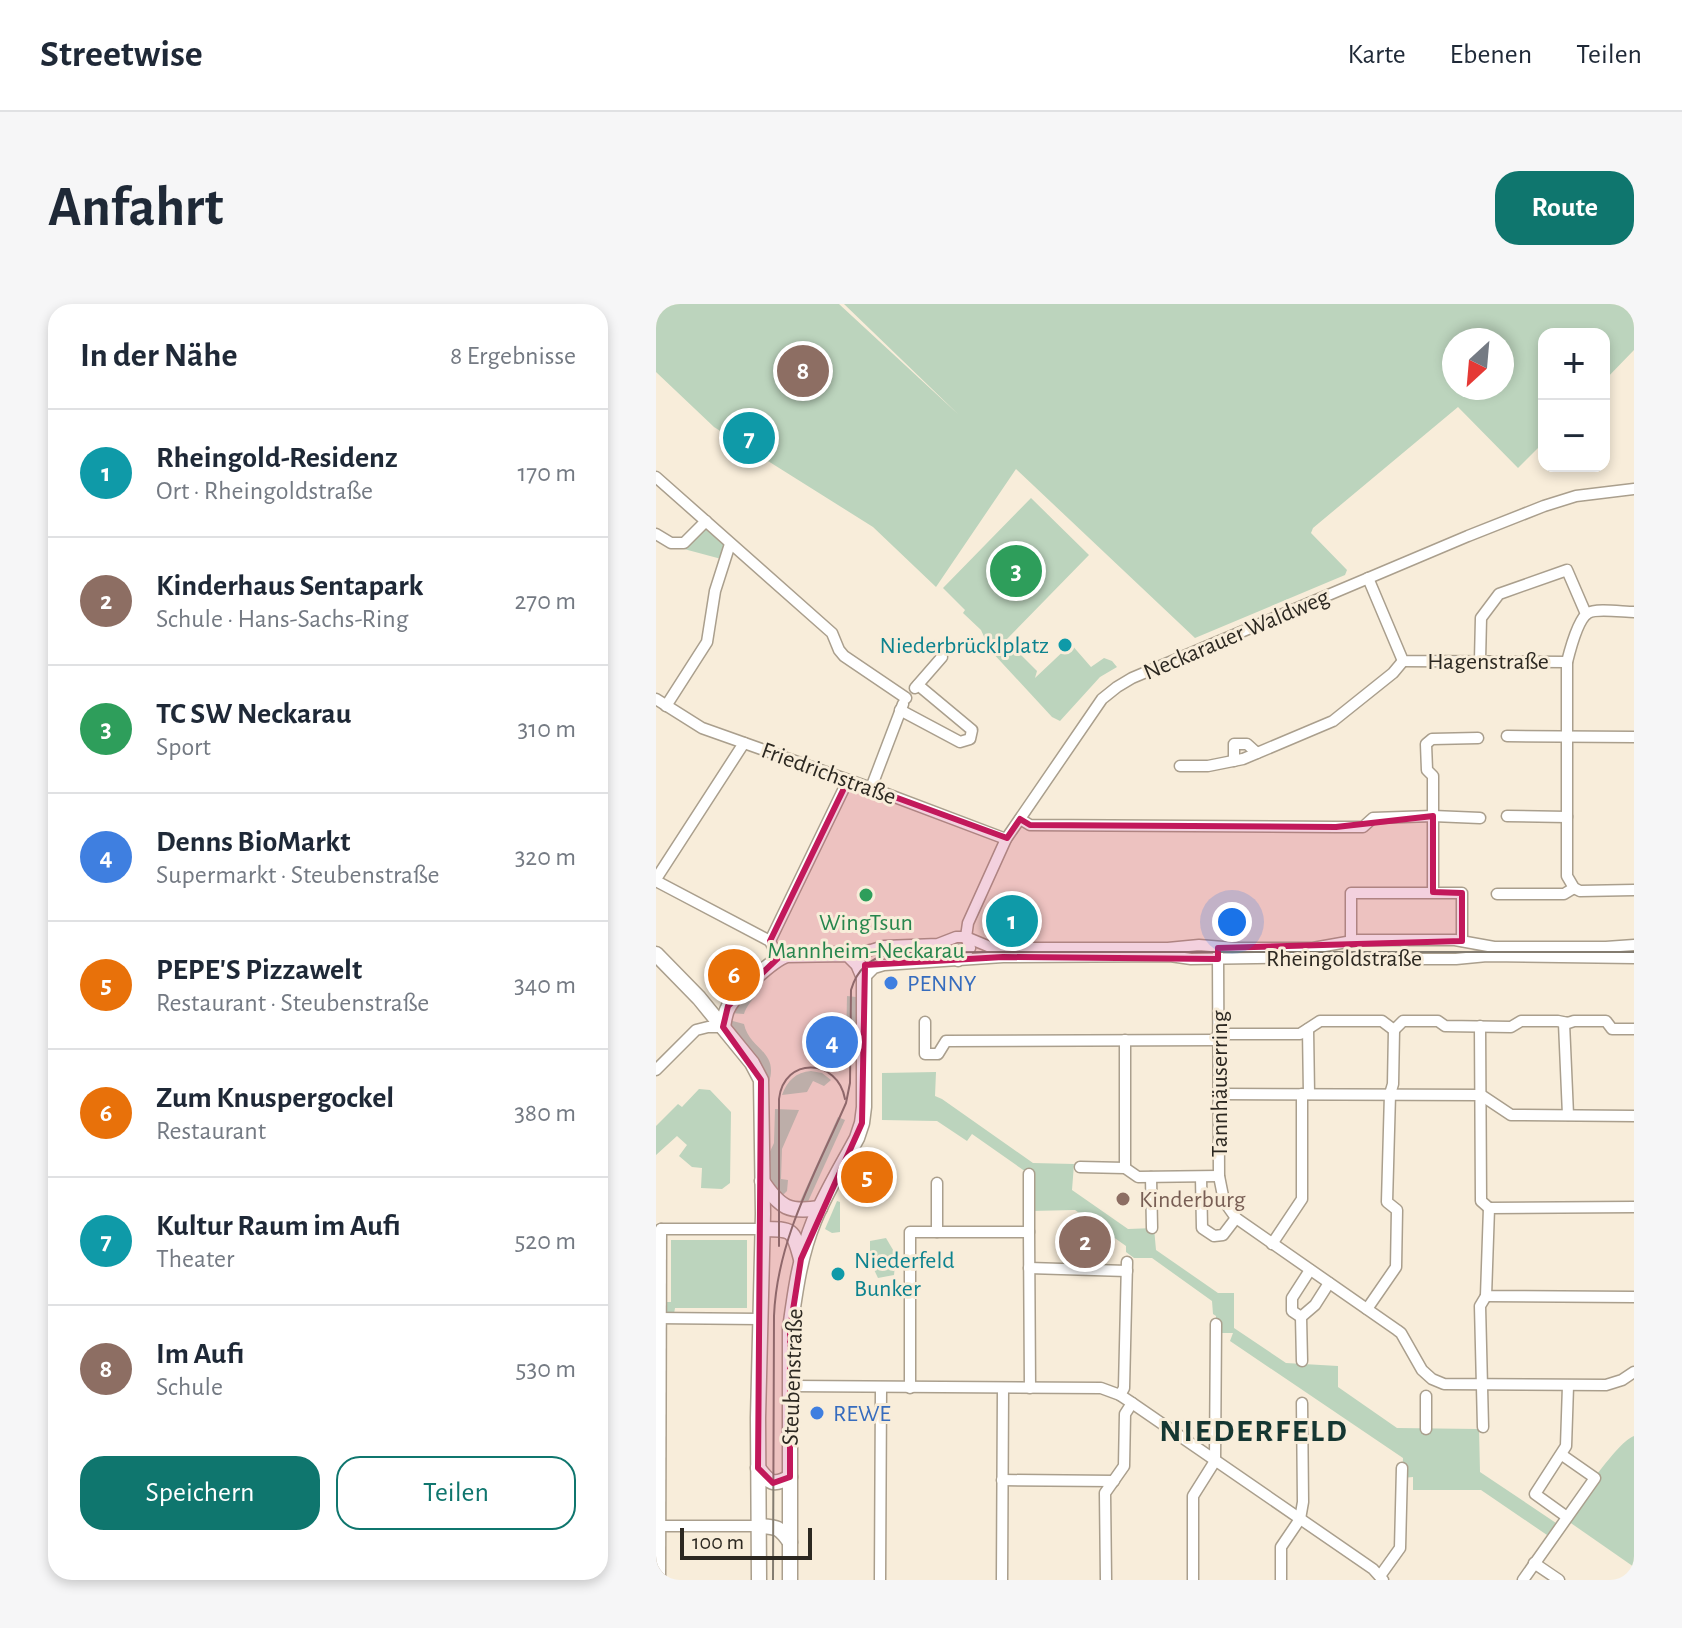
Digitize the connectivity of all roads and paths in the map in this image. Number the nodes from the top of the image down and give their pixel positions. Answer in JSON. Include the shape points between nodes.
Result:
{"nodes":[{"id":1,"x":656,"y":477,"type":"edge"},
{"id":2,"x":1634,"y":489,"type":"edge"},
{"id":3,"x":706,"y":521,"type":"junction"},
{"id":4,"x":656,"y":534,"type":"edge"},
{"id":5,"x":730,"y":544,"type":"junction"},
{"id":6,"x":1368,"y":578,"type":"junction"},
{"id":7,"x":1634,"y":612,"type":"edge"},
{"id":8,"x":1586,"y":614,"type":"junction"},
{"id":9,"x":942,"y":657,"type":"dead end"},
{"id":10,"x":1480,"y":660,"type":"junction"},
{"id":11,"x":1403,"y":661,"type":"junction"},
{"id":12,"x":1567,"y":662,"type":"junction"},
{"id":13,"x":918,"y":685,"type":"junction"},
{"id":14,"x":906,"y":698,"type":"junction"},
{"id":15,"x":661,"y":702,"type":"edge"},
{"id":16,"x":900,"y":710,"type":"junction"},
{"id":17,"x":1507,"y":736,"type":"dead end"},
{"id":18,"x":1567,"y":737,"type":"junction"},
{"id":19,"x":1634,"y":737,"type":"edge"},
{"id":20,"x":1478,"y":738,"type":"dead end"},
{"id":21,"x":744,"y":743,"type":"junction"},
{"id":22,"x":1257,"y":753,"type":"junction"},
{"id":23,"x":1234,"y":761,"type":"junction"},
{"id":24,"x":1180,"y":766,"type":"dead end"},
{"id":25,"x":848,"y":780,"type":"junction"},
{"id":26,"x":871,"y":788,"type":"junction"},
{"id":27,"x":1433,"y":816,"type":"junction"},
{"id":28,"x":1507,"y":816,"type":"dead end"},
{"id":29,"x":1567,"y":817,"type":"junction"},
{"id":30,"x":1480,"y":818,"type":"dead end"},
{"id":31,"x":1020,"y":819,"type":"junction"},
{"id":32,"x":1006,"y":839,"type":"junction"},
{"id":33,"x":656,"y":880,"type":"edge"},
{"id":34,"x":1574,"y":888,"type":"junction"},
{"id":35,"x":1634,"y":890,"type":"edge"},
{"id":36,"x":1433,"y":892,"type":"junction"},
{"id":37,"x":1497,"y":894,"type":"dead end"},
{"id":38,"x":966,"y":937,"type":"junction"},
{"id":39,"x":1351,"y":940,"type":"junction"},
{"id":40,"x":770,"y":941,"type":"junction"},
{"id":41,"x":1462,"y":941,"type":"junction"},
{"id":42,"x":892,"y":945,"type":"junction"},
{"id":43,"x":1634,"y":945,"type":"edge"},
{"id":44,"x":1218,"y":947,"type":"junction"},
{"id":45,"x":656,"y":954,"type":"edge"},
{"id":46,"x":848,"y":954,"type":"junction"},
{"id":47,"x":778,"y":958,"type":"junction"},
{"id":48,"x":1634,"y":958,"type":"edge"},
{"id":49,"x":1218,"y":959,"type":"junction"},
{"id":50,"x":958,"y":961,"type":"junction"},
{"id":51,"x":884,"y":965,"type":"junction"},
{"id":52,"x":864,"y":978,"type":"junction"},
{"id":53,"x":703,"y":1003,"type":"junction"},
{"id":54,"x":728,"y":1006,"type":"junction"},
{"id":55,"x":925,"y":1022,"type":"dead end"},
{"id":56,"x":1564,"y":1023,"type":"junction"},
{"id":57,"x":1480,"y":1026,"type":"junction"},
{"id":58,"x":723,"y":1027,"type":"junction"},
{"id":59,"x":1308,"y":1029,"type":"junction"},
{"id":60,"x":1634,"y":1029,"type":"edge"},
{"id":61,"x":1394,"y":1030,"type":"junction"},
{"id":62,"x":1218,"y":1037,"type":"junction"},
{"id":63,"x":1125,"y":1040,"type":"junction"},
{"id":64,"x":656,"y":1070,"type":"edge"},
{"id":65,"x":1218,"y":1094,"type":"junction"},
{"id":66,"x":1305,"y":1094,"type":"junction"},
{"id":67,"x":1390,"y":1094,"type":"junction"},
{"id":68,"x":1481,"y":1095,"type":"junction"},
{"id":69,"x":1568,"y":1115,"type":"junction"},
{"id":70,"x":1634,"y":1116,"type":"edge"},
{"id":71,"x":1080,"y":1167,"type":"dead end"},
{"id":72,"x":1125,"y":1168,"type":"junction"},
{"id":73,"x":1029,"y":1174,"type":"dead end"},
{"id":74,"x":1219,"y":1176,"type":"junction"},
{"id":75,"x":1151,"y":1177,"type":"junction"},
{"id":76,"x":1201,"y":1177,"type":"junction"},
{"id":77,"x":762,"y":1181,"type":"junction"},
{"id":78,"x":937,"y":1183,"type":"dead end"},
{"id":79,"x":1634,"y":1207,"type":"edge"},
{"id":80,"x":820,"y":1208,"type":"junction"},
{"id":81,"x":1489,"y":1208,"type":"junction"},
{"id":82,"x":1236,"y":1218,"type":"junction"},
{"id":83,"x":659,"y":1226,"type":"edge"},
{"id":84,"x":1152,"y":1228,"type":"dead end"},
{"id":85,"x":763,"y":1229,"type":"junction"},
{"id":86,"x":937,"y":1232,"type":"junction"},
{"id":87,"x":1029,"y":1232,"type":"junction"},
{"id":88,"x":1272,"y":1244,"type":"junction"},
{"id":89,"x":801,"y":1259,"type":"junction"},
{"id":90,"x":1029,"y":1268,"type":"junction"},
{"id":91,"x":1310,"y":1270,"type":"junction"},
{"id":92,"x":1329,"y":1283,"type":"junction"},
{"id":93,"x":1486,"y":1296,"type":"junction"},
{"id":94,"x":1634,"y":1297,"type":"edge"},
{"id":95,"x":1367,"y":1309,"type":"junction"},
{"id":96,"x":1301,"y":1317,"type":"junction"},
{"id":97,"x":658,"y":1318,"type":"edge"},
{"id":98,"x":760,"y":1319,"type":"junction"},
{"id":99,"x":1216,"y":1324,"type":"dead end"},
{"id":100,"x":1302,"y":1361,"type":"dead end"},
{"id":101,"x":1634,"y":1372,"type":"edge"},
{"id":102,"x":1481,"y":1385,"type":"junction"},
{"id":103,"x":790,"y":1386,"type":"junction"},
{"id":104,"x":1568,"y":1386,"type":"junction"},
{"id":105,"x":881,"y":1388,"type":"junction"},
{"id":106,"x":910,"y":1388,"type":"junction"},
{"id":107,"x":1003,"y":1388,"type":"junction"},
{"id":108,"x":1030,"y":1388,"type":"junction"},
{"id":109,"x":1120,"y":1395,"type":"junction"},
{"id":110,"x":1426,"y":1396,"type":"dead end"},
{"id":111,"x":1132,"y":1403,"type":"junction"},
{"id":112,"x":1302,"y":1403,"type":"dead end"},
{"id":113,"x":1483,"y":1427,"type":"dead end"},
{"id":114,"x":1426,"y":1429,"type":"dead end"},
{"id":115,"x":1562,"y":1455,"type":"junction"},
{"id":116,"x":1215,"y":1461,"type":"junction"},
{"id":117,"x":758,"y":1468,"type":"junction"},
{"id":118,"x":1402,"y":1468,"type":"dead end"},
{"id":119,"x":790,"y":1477,"type":"junction"},
{"id":120,"x":1002,"y":1480,"type":"junction"},
{"id":121,"x":1114,"y":1481,"type":"junction"},
{"id":122,"x":1567,"y":1517,"type":"junction"},
{"id":123,"x":1300,"y":1519,"type":"junction"},
{"id":124,"x":658,"y":1526,"type":"edge"},
{"id":125,"x":759,"y":1526,"type":"junction"},
{"id":126,"x":791,"y":1542,"type":"junction"},
{"id":127,"x":1534,"y":1563,"type":"junction"},
{"id":128,"x":1382,"y":1578,"type":"edge"},
{"id":129,"x":660,"y":1580,"type":"edge"},
{"id":130,"x":759,"y":1580,"type":"edge"},
{"id":131,"x":790,"y":1580,"type":"edge"},
{"id":132,"x":880,"y":1580,"type":"edge"},
{"id":133,"x":1002,"y":1580,"type":"edge"},
{"id":134,"x":1106,"y":1580,"type":"edge"},
{"id":135,"x":1193,"y":1580,"type":"edge"},
{"id":136,"x":1281,"y":1580,"type":"edge"},
{"id":137,"x":1523,"y":1580,"type":"edge"},
{"id":138,"x":1559,"y":1580,"type":"edge"}],
"edges":[{"from":1,"to":3,"type":"street"},
{"from":2,"to":6,"type":"street","name":"Neckarauer Waldweg","via":[[1544,506]]},
{"from":3,"to":4,"type":"street","via":[[684,543]]},
{"from":3,"to":5,"type":"street"},
{"from":5,"to":14,"type":"street","via":[[832,633],[844,656]]},
{"from":5,"to":15,"type":"street","via":[[707,642]]},
{"from":6,"to":11,"type":"street","name":"Hagenstraße"},
{"from":6,"to":31,"type":"street","name":"Neckarauer Waldweg","via":[[1112,691]]},
{"from":7,"to":8,"type":"street"},
{"from":8,"to":10,"type":"street","via":[[1567,570],[1499,594],[1481,618]]},
{"from":8,"to":12,"type":"street"},
{"from":9,"to":13,"type":"street"},
{"from":10,"to":11,"type":"street","name":"Hagenstraße"},
{"from":10,"to":12,"type":"street","name":"Hagenstraße"},
{"from":11,"to":22,"type":"street","via":[[1333,721]]},
{"from":12,"to":18,"type":"street"},
{"from":13,"to":14,"type":"street"},
{"from":13,"to":16,"type":"street","via":[[972,730],[970,739],[960,742]]},
{"from":14,"to":16,"type":"street"},
{"from":15,"to":21,"type":"street","name":"Friedrichstraße","via":[[702,728]]},
{"from":16,"to":26,"type":"street"},
{"from":17,"to":18,"type":"street"},
{"from":18,"to":19,"type":"street"},
{"from":18,"to":29,"type":"street"},
{"from":20,"to":27,"type":"street","via":[[1432,739],[1426,744]]},
{"from":21,"to":25,"type":"street","name":"Friedrichstraße"},
{"from":21,"to":33,"type":"street"},
{"from":22,"to":23,"type":"street"},
{"from":22,"to":23,"type":"street","via":[[1247,744],[1234,744]]},
{"from":23,"to":24,"type":"street"},
{"from":25,"to":26,"type":"street","name":"Friedrichstraße"},
{"from":25,"to":40,"type":"street"},
{"from":26,"to":32,"type":"street","name":"Friedrichstraße"},
{"from":27,"to":30,"type":"street"},
{"from":27,"to":31,"type":"street","via":[[1373,818],[1363,827],[1030,825]]},
{"from":27,"to":36,"type":"street"},
{"from":28,"to":29,"type":"street"},
{"from":29,"to":34,"type":"street","via":[[1567,876]]},
{"from":31,"to":32,"type":"street","name":"Neckarauer Waldweg"},
{"from":32,"to":38,"type":"street","name":"Neckarauer Waldweg","via":[[973,909]]},
{"from":33,"to":40,"type":"street"},
{"from":34,"to":35,"type":"street"},
{"from":34,"to":37,"type":"street","via":[[1564,894]]},
{"from":36,"to":39,"type":"street","via":[[1351,893]]},
{"from":36,"to":41,"type":"street","via":[[1462,893]]},
{"from":38,"to":42,"type":"street","name":"Rheingoldstraße"},
{"from":38,"to":44,"type":"street","name":"Rheingoldstraße","via":[[1001,948]]},
{"from":38,"to":50,"type":"street","via":[[970,948]]},
{"from":39,"to":41,"type":"street","name":"Rheingoldstraße"},
{"from":39,"to":44,"type":"street","name":"Rheingoldstraße","via":[[1313,948]]},
{"from":40,"to":47,"type":"street"},
{"from":41,"to":43,"type":"street","name":"Rheingoldstraße","via":[[1494,947]]},
{"from":42,"to":46,"type":"street","name":"Rheingoldstraße"},
{"from":42,"to":51,"type":"street","via":[[881,956]]},
{"from":44,"to":49,"type":"street","name":"Tannhäuserring"},
{"from":45,"to":53,"type":"street","name":"Steubenstraße"},
{"from":46,"to":47,"type":"street","name":"Rheingoldstraße"},
{"from":46,"to":52,"type":"street"},
{"from":47,"to":54,"type":"street"},
{"from":48,"to":49,"type":"street","name":"Rheingoldstraße"},
{"from":49,"to":50,"type":"street","name":"Rheingoldstraße","via":[[1012,956]]},
{"from":49,"to":62,"type":"street","name":"Tannhäuserring"},
{"from":50,"to":51,"type":"street","name":"Rheingoldstraße"},
{"from":51,"to":52,"type":"street","name":"Rheingoldstraße"},
{"from":52,"to":80,"type":"street","name":"Steubenstraße","via":[[862,1123]]},
{"from":53,"to":54,"type":"street"},
{"from":53,"to":58,"type":"street","name":"Steubenstraße"},
{"from":54,"to":58,"type":"street"},
{"from":55,"to":63,"type":"street","via":[[925,1054],[938,1054],[946,1041]]},
{"from":56,"to":57,"type":"street"},
{"from":56,"to":60,"type":"street","via":[[1606,1021],[1612,1029]]},
{"from":56,"to":69,"type":"street"},
{"from":57,"to":61,"type":"street","via":[[1403,1021]]},
{"from":57,"to":68,"type":"street"},
{"from":58,"to":64,"type":"street","via":[[696,1030]]},
{"from":58,"to":77,"type":"street","name":"Steubenstraße","via":[[761,1080]]},
{"from":59,"to":61,"type":"street","via":[[1320,1021],[1382,1021]]},
{"from":59,"to":62,"type":"street","via":[[1300,1034]]},
{"from":59,"to":66,"type":"street"},
{"from":61,"to":67,"type":"street"},
{"from":62,"to":63,"type":"street"},
{"from":62,"to":65,"type":"street","name":"Tannhäuserring"},
{"from":63,"to":72,"type":"street"},
{"from":65,"to":66,"type":"street"},
{"from":65,"to":74,"type":"street","name":"Tannhäuserring"},
{"from":66,"to":67,"type":"street"},
{"from":66,"to":88,"type":"street","via":[[1302,1199]]},
{"from":67,"to":68,"type":"street"},
{"from":67,"to":95,"type":"street","via":[[1387,1202],[1397,1210],[1396,1267]]},
{"from":68,"to":69,"type":"street","via":[[1511,1115]]},
{"from":68,"to":81,"type":"street","via":[[1481,1201]]},
{"from":69,"to":70,"type":"street"},
{"from":71,"to":72,"type":"street"},
{"from":72,"to":75,"type":"street","via":[[1138,1177]]},
{"from":73,"to":87,"type":"street"},
{"from":74,"to":76,"type":"street"},
{"from":74,"to":82,"type":"street","name":"Tannhäuserring","via":[[1224,1201]]},
{"from":75,"to":76,"type":"street"},
{"from":75,"to":84,"type":"street"},
{"from":76,"to":82,"type":"street","name":"Tannhäuserring","via":[[1202,1228],[1223,1235]]},
{"from":77,"to":80,"type":"street","via":[[786,1207]]},
{"from":77,"to":85,"type":"street","name":"Steubenstraße"},
{"from":78,"to":86,"type":"street"},
{"from":79,"to":81,"type":"street"},
{"from":80,"to":89,"type":"street","name":"Steubenstraße"},
{"from":81,"to":93,"type":"street"},
{"from":82,"to":88,"type":"street"},
{"from":83,"to":85,"type":"street"},
{"from":83,"to":97,"type":"street"},
{"from":85,"to":89,"type":"street","via":[[791,1233]]},
{"from":85,"to":98,"type":"street","name":"Steubenstraße"},
{"from":86,"to":87,"type":"street"},
{"from":86,"to":106,"type":"street","via":[[910,1232]]},
{"from":87,"to":90,"type":"street"},
{"from":88,"to":91,"type":"street"},
{"from":89,"to":103,"type":"street","name":"Steubenstraße","via":[[790,1329]]},
{"from":90,"to":108,"type":"street"},
{"from":90,"to":109,"type":"street","via":[[1127,1266]]},
{"from":91,"to":92,"type":"street"},
{"from":91,"to":96,"type":"street","via":[[1292,1298],[1292,1311]]},
{"from":92,"to":95,"type":"street"},
{"from":92,"to":96,"type":"street"},
{"from":93,"to":94,"type":"street"},
{"from":93,"to":102,"type":"street","via":[[1480,1306]]},
{"from":95,"to":102,"type":"street","via":[[1401,1333],[1432,1379]]},
{"from":96,"to":100,"type":"street"},
{"from":97,"to":98,"type":"street"},
{"from":97,"to":124,"type":"street"},
{"from":98,"to":117,"type":"street","name":"Steubenstraße"},
{"from":99,"to":116,"type":"street"},
{"from":101,"to":104,"type":"street","via":[[1614,1384]]},
{"from":102,"to":104,"type":"street"},
{"from":102,"to":113,"type":"street"},
{"from":103,"to":105,"type":"street"},
{"from":103,"to":119,"type":"street","name":"Steubenstraße"},
{"from":104,"to":115,"type":"street","via":[[1568,1440]]},
{"from":105,"to":106,"type":"street"},
{"from":105,"to":132,"type":"street"},
{"from":106,"to":107,"type":"street"},
{"from":107,"to":108,"type":"street"},
{"from":107,"to":120,"type":"street"},
{"from":108,"to":109,"type":"street","via":[[1101,1388]]},
{"from":109,"to":111,"type":"street"},
{"from":110,"to":114,"type":"street"},
{"from":111,"to":116,"type":"street"},
{"from":111,"to":121,"type":"street","via":[[1125,1414],[1124,1466]]},
{"from":112,"to":123,"type":"street"},
{"from":115,"to":122,"type":"street","via":[[1535,1494]]},
{"from":115,"to":122,"type":"street","via":[[1595,1478]]},
{"from":116,"to":123,"type":"street"},
{"from":116,"to":135,"type":"street","via":[[1193,1496]]},
{"from":117,"to":119,"type":"street","via":[[773,1483]]},
{"from":117,"to":125,"type":"street","name":"Steubenstraße"},
{"from":118,"to":128,"type":"street","via":[[1400,1548]]},
{"from":119,"to":126,"type":"street","name":"Steubenstraße"},
{"from":120,"to":121,"type":"street"},
{"from":120,"to":133,"type":"street"},
{"from":121,"to":134,"type":"street","via":[[1105,1493]]},
{"from":122,"to":127,"type":"street"},
{"from":123,"to":128,"type":"street"},
{"from":123,"to":136,"type":"street","via":[[1281,1547]]},
{"from":124,"to":125,"type":"street"},
{"from":124,"to":129,"type":"street"},
{"from":125,"to":126,"type":"street","via":[[782,1530]]},
{"from":125,"to":130,"type":"street","name":"Steubenstraße"},
{"from":126,"to":131,"type":"street","name":"Steubenstraße"},
{"from":127,"to":137,"type":"street"},
{"from":127,"to":138,"type":"street"}]}
